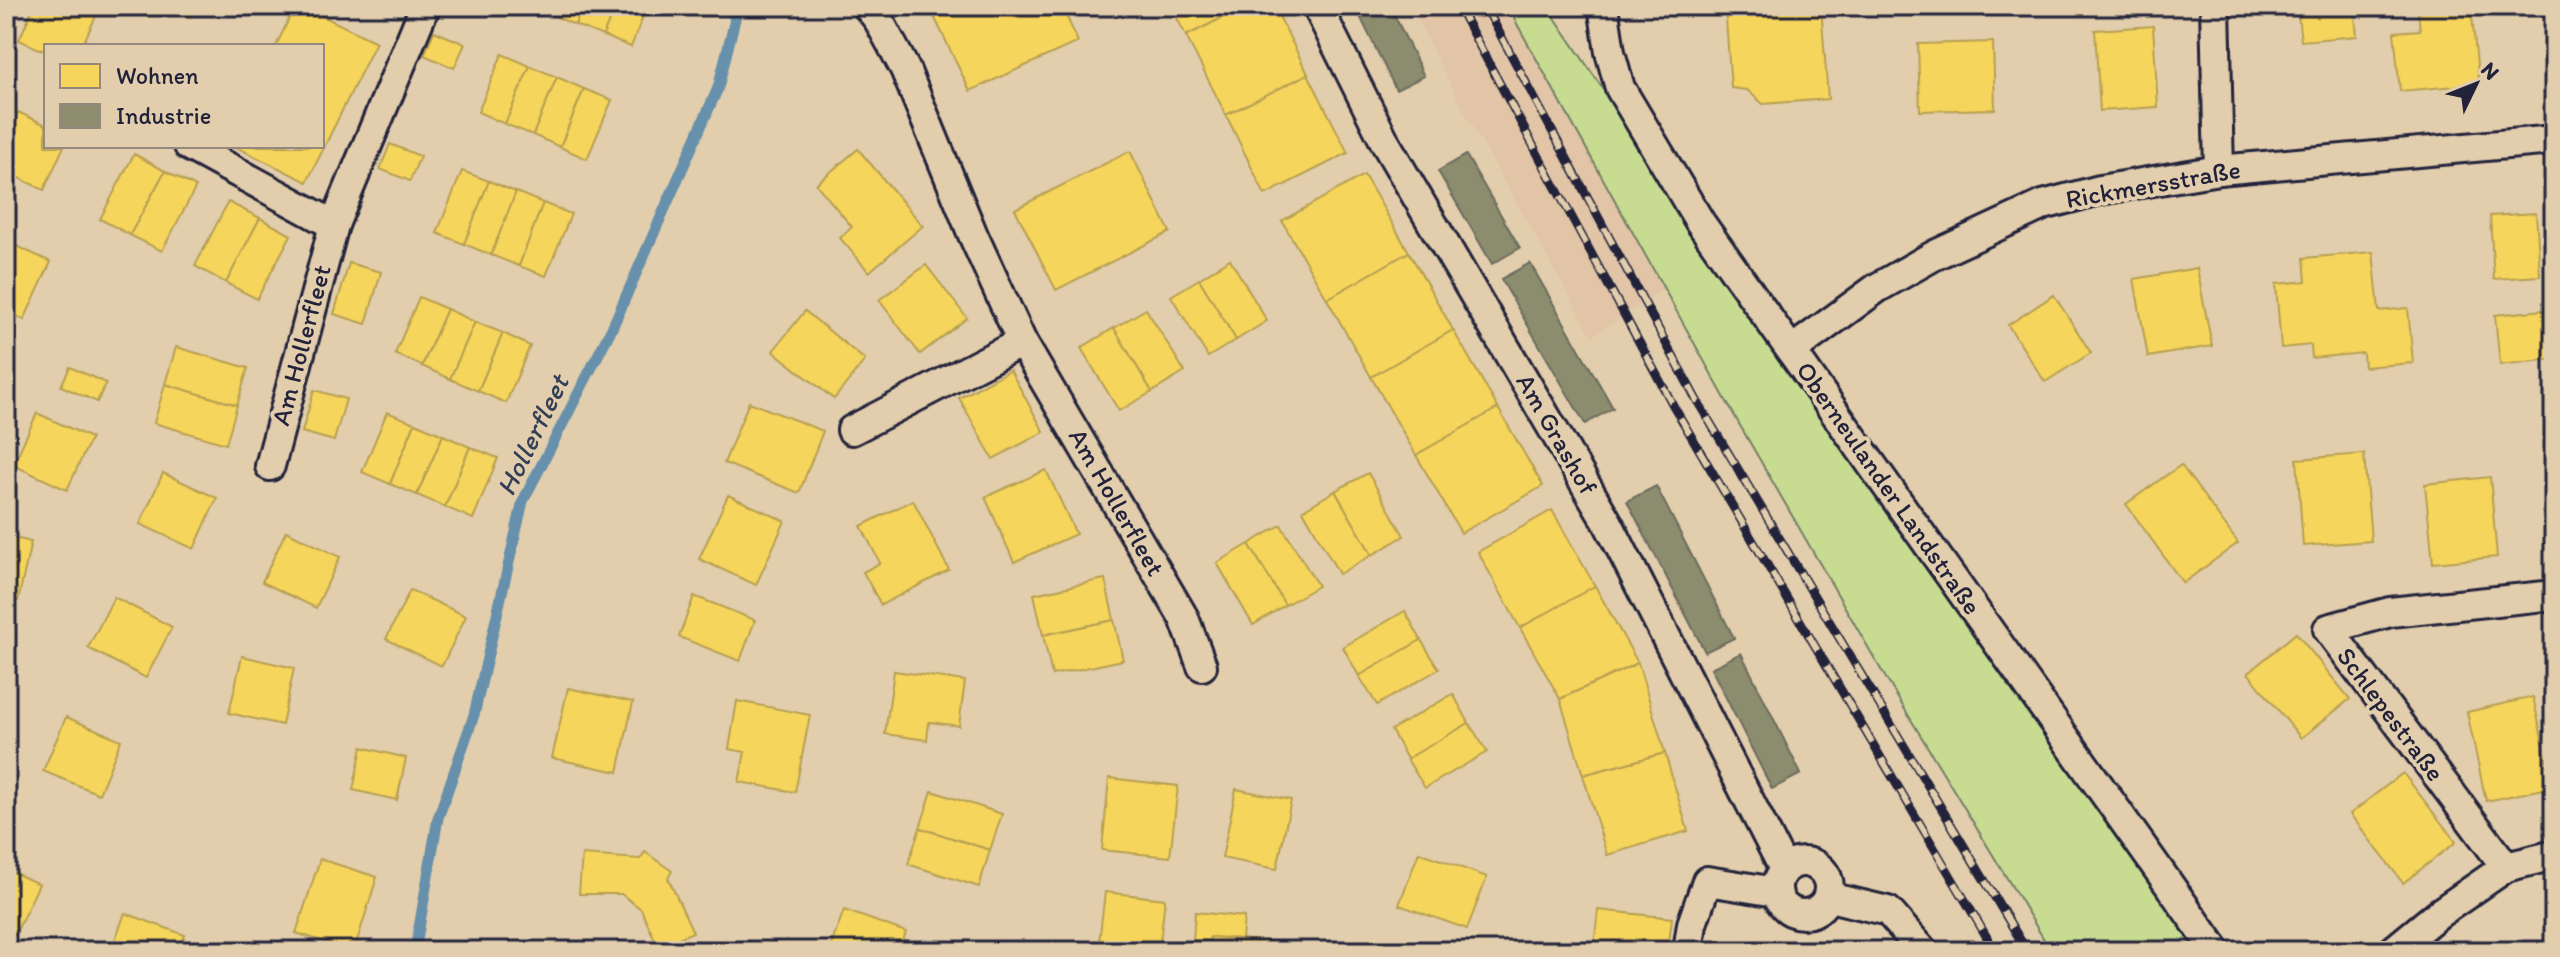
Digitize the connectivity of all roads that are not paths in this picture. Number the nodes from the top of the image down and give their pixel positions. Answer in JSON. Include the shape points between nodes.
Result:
{"nodes":[{"id":1,"x":425,"y":6,"type":"edge"},
{"id":2,"x":867,"y":6,"type":"edge"},
{"id":3,"x":1317,"y":6,"type":"edge"},
{"id":4,"x":1603,"y":6,"type":"edge"},
{"id":5,"x":2215,"y":6,"type":"edge"},
{"id":6,"x":2554,"y":140,"type":"edge"},
{"id":7,"x":193,"y":148,"type":"edge"},
{"id":8,"x":2219,"y":170,"type":"junction"},
{"id":9,"x":334,"y":225,"type":"junction"},
{"id":10,"x":1022,"y":342,"type":"junction"},
{"id":11,"x":1791,"y":351,"type":"junction"},
{"id":12,"x":852,"y":430,"type":"dead end"},
{"id":13,"x":270,"y":466,"type":"dead end"},
{"id":14,"x":2554,"y":595,"type":"edge"},
{"id":15,"x":1202,"y":666,"type":"dead end"},
{"id":16,"x":2554,"y":855,"type":"edge"},
{"id":17,"x":2506,"y":867,"type":"junction"},
{"id":18,"x":1780,"y":880,"type":"junction"},
{"id":19,"x":1829,"y":897,"type":"junction"},
{"id":20,"x":1688,"y":951,"type":"edge"},
{"id":21,"x":1923,"y":951,"type":"edge"},
{"id":22,"x":2216,"y":951,"type":"edge"},
{"id":23,"x":2393,"y":951,"type":"edge"}],
"edges":[{"from":1,"to":9,"type":"street","name":"Am Hollerfleet"},
{"from":2,"to":10,"type":"street","name":"Am Hollerfleet","via":[[905,69]]},
{"from":3,"to":18,"type":"street","name":"Am Grashof","via":[[1386,144],[1608,523]]},
{"from":4,"to":11,"type":"street","name":"Oberneulander Landstraße","via":[[1620,88],[1700,222]]},
{"from":5,"to":8,"type":"street"},
{"from":6,"to":8,"type":"street","name":"Rickmersstraße"},
{"from":7,"to":9,"type":"street"},
{"from":8,"to":11,"type":"street","name":"Rickmersstraße","via":[[2043,205],[1877,288]]},
{"from":9,"to":13,"type":"street","name":"Am Hollerfleet"},
{"from":10,"to":12,"type":"street"},
{"from":10,"to":15,"type":"street","name":"Am Hollerfleet","via":[[1178,606]]},
{"from":11,"to":22,"type":"street","name":"Oberneulander Landstraße"},
{"from":14,"to":17,"type":"street","name":"Schlepestraße","via":[[2390,612],[2328,629]]},
{"from":16,"to":17,"type":"street"},
{"from":17,"to":23,"type":"street"},
{"from":18,"to":19,"type":"street","name":"Am Grashof","via":[[1794,863],[1817,865],[1830,885]]},
{"from":18,"to":19,"type":"street","name":"Am Grashof","via":[[1780,903],[1800,915],[1823,907]]},
{"from":18,"to":20,"type":"street","name":"Am Grashof","via":[[1707,881]]},
{"from":19,"to":21,"type":"street","via":[[1888,911]]}]}
